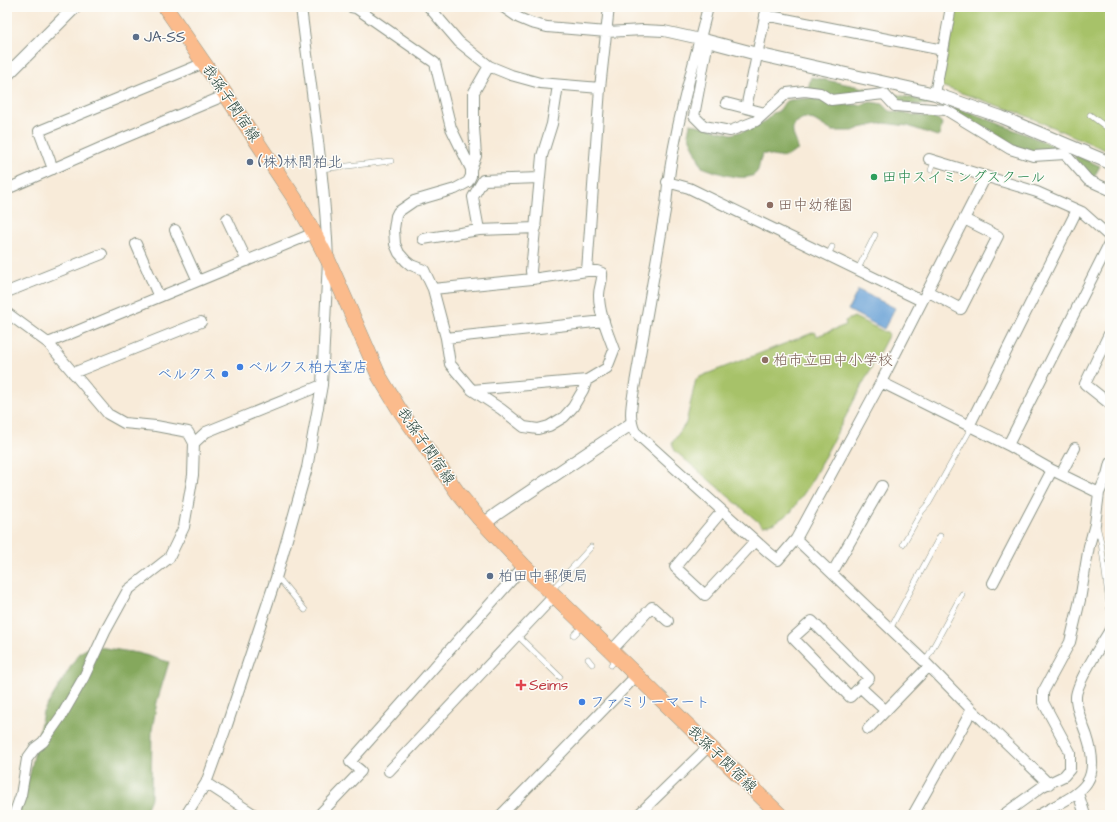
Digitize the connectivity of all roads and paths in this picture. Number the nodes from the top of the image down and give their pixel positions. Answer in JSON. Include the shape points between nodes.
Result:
{"nodes":[{"id":1,"x":75,"y":7,"type":"edge"},
{"id":2,"x":165,"y":7,"type":"edge"},
{"id":3,"x":301,"y":7,"type":"edge"},
{"id":4,"x":351,"y":7,"type":"edge"},
{"id":5,"x":429,"y":7,"type":"edge"},
{"id":6,"x":502,"y":7,"type":"edge"},
{"id":7,"x":609,"y":7,"type":"edge"},
{"id":8,"x":708,"y":7,"type":"edge"},
{"id":9,"x":951,"y":7,"type":"edge"},
{"id":10,"x":766,"y":11,"type":"edge"},
{"id":11,"x":607,"y":32,"type":"junction"},
{"id":12,"x":704,"y":40,"type":"junction"},
{"id":13,"x":943,"y":50,"type":"junction"},
{"id":14,"x":757,"y":54,"type":"junction"},
{"id":15,"x":204,"y":63,"type":"junction"},
{"id":16,"x":489,"y":66,"type":"junction"},
{"id":17,"x":7,"y":75,"type":"edge"},
{"id":18,"x":558,"y":85,"type":"junction"},
{"id":19,"x":600,"y":88,"type":"junction"},
{"id":20,"x":886,"y":89,"type":"junction"},
{"id":21,"x":935,"y":94,"type":"junction"},
{"id":22,"x":226,"y":95,"type":"junction"},
{"id":23,"x":950,"y":99,"type":"junction"},
{"id":24,"x":726,"y":103,"type":"dead end"},
{"id":25,"x":746,"y":108,"type":"junction"},
{"id":26,"x":946,"y":110,"type":"junction"},
{"id":27,"x":765,"y":113,"type":"junction"},
{"id":28,"x":1090,"y":115,"type":"dead end"},
{"id":29,"x":1110,"y":130,"type":"edge"},
{"id":30,"x":1066,"y":149,"type":"junction"},
{"id":31,"x":932,"y":159,"type":"joint"},
{"id":32,"x":391,"y":161,"type":"dead end"},
{"id":33,"x":1110,"y":163,"type":"edge"},
{"id":34,"x":53,"y":169,"type":"junction"},
{"id":35,"x":321,"y":169,"type":"junction"},
{"id":36,"x":471,"y":169,"type":"junction"},
{"id":37,"x":931,"y":170,"type":"dead end"},
{"id":38,"x":986,"y":176,"type":"junction"},
{"id":39,"x":540,"y":178,"type":"junction"},
{"id":40,"x":667,"y":182,"type":"junction"},
{"id":41,"x":7,"y":190,"type":"edge"},
{"id":42,"x":1110,"y":190,"type":"edge"},
{"id":43,"x":1077,"y":210,"type":"junction"},
{"id":44,"x":227,"y":219,"type":"dead end"},
{"id":45,"x":964,"y":219,"type":"junction"},
{"id":46,"x":536,"y":228,"type":"junction"},
{"id":47,"x":175,"y":230,"type":"dead end"},
{"id":48,"x":478,"y":230,"type":"junction"},
{"id":49,"x":314,"y":232,"type":"junction"},
{"id":50,"x":875,"y":235,"type":"dead end"},
{"id":51,"x":1110,"y":237,"type":"edge"},
{"id":52,"x":423,"y":239,"type":"dead end"},
{"id":53,"x":1110,"y":242,"type":"edge"},
{"id":54,"x":136,"y":244,"type":"dead end"},
{"id":55,"x":102,"y":254,"type":"dead end"},
{"id":56,"x":328,"y":260,"type":"junction"},
{"id":57,"x":247,"y":261,"type":"junction"},
{"id":58,"x":858,"y":269,"type":"junction"},
{"id":59,"x":587,"y":271,"type":"junction"},
{"id":60,"x":532,"y":279,"type":"junction"},
{"id":61,"x":198,"y":281,"type":"junction"},
{"id":62,"x":433,"y":289,"type":"junction"},
{"id":63,"x":7,"y":292,"type":"edge"},
{"id":64,"x":925,"y":296,"type":"junction"},
{"id":65,"x":159,"y":297,"type":"junction"},
{"id":66,"x":7,"y":313,"type":"edge"},
{"id":67,"x":604,"y":321,"type":"junction"},
{"id":68,"x":201,"y":322,"type":"dead end"},
{"id":69,"x":1110,"y":332,"type":"edge"},
{"id":70,"x":446,"y":338,"type":"junction"},
{"id":71,"x":48,"y":343,"type":"junction"},
{"id":72,"x":73,"y":373,"type":"junction"},
{"id":73,"x":587,"y":380,"type":"junction"},
{"id":74,"x":881,"y":382,"type":"junction"},
{"id":75,"x":322,"y":385,"type":"junction"},
{"id":76,"x":472,"y":390,"type":"junction"},
{"id":77,"x":1110,"y":404,"type":"edge"},
{"id":78,"x":631,"y":424,"type":"junction"},
{"id":79,"x":970,"y":427,"type":"junction"},
{"id":80,"x":194,"y":443,"type":"junction"},
{"id":81,"x":1008,"y":445,"type":"junction"},
{"id":82,"x":1075,"y":448,"type":"dead end"},
{"id":83,"x":1110,"y":463,"type":"edge"},
{"id":84,"x":1056,"y":472,"type":"junction"},
{"id":85,"x":882,"y":486,"type":"dead end"},
{"id":86,"x":1099,"y":493,"type":"junction"},
{"id":87,"x":722,"y":511,"type":"junction"},
{"id":88,"x":1095,"y":521,"type":"junction"},
{"id":89,"x":484,"y":524,"type":"junction"},
{"id":90,"x":940,"y":536,"type":"dead end"},
{"id":91,"x":796,"y":539,"type":"junction"},
{"id":92,"x":755,"y":541,"type":"junction"},
{"id":93,"x":903,"y":544,"type":"dead end"},
{"id":94,"x":591,"y":548,"type":"dead end"},
{"id":95,"x":524,"y":566,"type":"junction"},
{"id":96,"x":832,"y":573,"type":"junction"},
{"id":97,"x":276,"y":578,"type":"junction"},
{"id":98,"x":994,"y":583,"type":"dead end"},
{"id":99,"x":552,"y":594,"type":"junction"},
{"id":100,"x":962,"y":594,"type":"dead end"},
{"id":101,"x":305,"y":610,"type":"dead end"},
{"id":102,"x":1110,"y":611,"type":"edge"},
{"id":103,"x":668,"y":621,"type":"dead end"},
{"id":104,"x":890,"y":629,"type":"junction"},
{"id":105,"x":1110,"y":630,"type":"edge"},
{"id":106,"x":517,"y":635,"type":"junction"},
{"id":107,"x":613,"y":658,"type":"junction"},
{"id":108,"x":588,"y":659,"type":"dead end"},
{"id":109,"x":592,"y":664,"type":"dead end"},
{"id":110,"x":927,"y":664,"type":"junction"},
{"id":111,"x":636,"y":676,"type":"junction"},
{"id":112,"x":560,"y":677,"type":"dead end"},
{"id":113,"x":860,"y":686,"type":"junction"},
{"id":114,"x":971,"y":709,"type":"junction"},
{"id":115,"x":886,"y":711,"type":"junction"},
{"id":116,"x":868,"y":729,"type":"dead end"},
{"id":117,"x":709,"y":746,"type":"junction"},
{"id":118,"x":389,"y":771,"type":"dead end"},
{"id":119,"x":206,"y":783,"type":"junction"},
{"id":120,"x":1049,"y":784,"type":"junction"},
{"id":121,"x":1078,"y":793,"type":"junction"},
{"id":122,"x":14,"y":815,"type":"edge"},
{"id":123,"x":186,"y":815,"type":"edge"},
{"id":124,"x":255,"y":815,"type":"edge"},
{"id":125,"x":318,"y":815,"type":"edge"},
{"id":126,"x":501,"y":815,"type":"edge"},
{"id":127,"x":638,"y":815,"type":"edge"},
{"id":128,"x":780,"y":815,"type":"edge"},
{"id":129,"x":913,"y":815,"type":"edge"},
{"id":130,"x":1003,"y":815,"type":"edge"},
{"id":131,"x":1039,"y":815,"type":"edge"},
{"id":132,"x":1085,"y":815,"type":"edge"}],
"edges":[{"from":1,"to":17,"type":"street"},
{"from":2,"to":15,"type":"main road","name":"我孫子関宿線"},
{"from":3,"to":35,"type":"street"},
{"from":4,"to":36,"type":"street","via":[[435,62],[451,128]]},
{"from":5,"to":16,"type":"street","via":[[459,42]]},
{"from":6,"to":11,"type":"street","via":[[531,23]]},
{"from":7,"to":11,"type":"street"},
{"from":8,"to":12,"type":"street"},
{"from":9,"to":13,"type":"street"},
{"from":10,"to":13,"type":"street"},
{"from":10,"to":14,"type":"street"},
{"from":11,"to":12,"type":"street","via":[[659,31]]},
{"from":11,"to":19,"type":"street"},
{"from":12,"to":14,"type":"street"},
{"from":12,"to":27,"type":"street","via":[[694,116],[704,126],[730,131],[756,121]]},
{"from":12,"to":40,"type":"street","via":[[680,118]]},
{"from":13,"to":21,"type":"street"},
{"from":14,"to":20,"type":"street"},
{"from":14,"to":25,"type":"street"},
{"from":15,"to":22,"type":"main road","name":"我孫子関宿線"},
{"from":15,"to":34,"type":"street","via":[[39,131]]},
{"from":16,"to":18,"type":"street","via":[[525,80]]},
{"from":16,"to":36,"type":"street","via":[[474,92],[476,156]]},
{"from":18,"to":19,"type":"street"},
{"from":18,"to":39,"type":"street","via":[[552,124],[542,156]]},
{"from":19,"to":59,"type":"street"},
{"from":20,"to":21,"type":"street"},
{"from":20,"to":26,"type":"street","via":[[896,106]]},
{"from":20,"to":27,"type":"street","via":[[831,100],[820,93],[805,91],[787,94]]},
{"from":21,"to":23,"type":"street"},
{"from":22,"to":34,"type":"street"},
{"from":22,"to":49,"type":"main road","name":"我孫子関宿線"},
{"from":23,"to":26,"type":"street"},
{"from":23,"to":30,"type":"street","via":[[1001,117]]},
{"from":24,"to":25,"type":"street"},
{"from":25,"to":27,"type":"street"},
{"from":26,"to":30,"type":"street","via":[[1010,149],[1034,156]]},
{"from":28,"to":29,"type":"lane"},
{"from":30,"to":33,"type":"street"},
{"from":30,"to":42,"type":"street","via":[[1088,180]]},
{"from":31,"to":37,"type":"lane"},
{"from":31,"to":38,"type":"street"},
{"from":32,"to":35,"type":"lane"},
{"from":34,"to":41,"type":"street"},
{"from":35,"to":56,"type":"street"},
{"from":36,"to":62,"type":"street","via":[[468,182],[455,189],[414,201],[396,216],[395,244],[399,253],[410,265],[424,270]]},
{"from":38,"to":43,"type":"street","via":[[1037,192]]},
{"from":38,"to":45,"type":"street"},
{"from":39,"to":46,"type":"street"},
{"from":39,"to":48,"type":"street","via":[[482,180],[473,197]]},
{"from":40,"to":58,"type":"street","via":[[689,188],[830,251]]},
{"from":40,"to":78,"type":"street","via":[[666,205],[633,396]]},
{"from":43,"to":51,"type":"street"},
{"from":43,"to":79,"type":"street"},
{"from":44,"to":57,"type":"street"},
{"from":45,"to":64,"type":"street"},
{"from":45,"to":64,"type":"street","via":[[998,236],[961,309]]},
{"from":46,"to":48,"type":"street"},
{"from":46,"to":60,"type":"street"},
{"from":47,"to":61,"type":"street"},
{"from":48,"to":52,"type":"street"},
{"from":49,"to":56,"type":"main road","name":"我孫子関宿線"},
{"from":49,"to":57,"type":"street"},
{"from":50,"to":58,"type":"lane"},
{"from":53,"to":81,"type":"street"},
{"from":54,"to":65,"type":"street"},
{"from":55,"to":63,"type":"street"},
{"from":56,"to":75,"type":"street"},
{"from":56,"to":89,"type":"main road","name":"我孫子関宿線","via":[[379,376],[458,493]]},
{"from":57,"to":61,"type":"street"},
{"from":58,"to":64,"type":"street"},
{"from":59,"to":60,"type":"street"},
{"from":59,"to":67,"type":"street","via":[[602,273],[599,294]]},
{"from":60,"to":62,"type":"street"},
{"from":61,"to":65,"type":"street"},
{"from":62,"to":70,"type":"street"},
{"from":64,"to":74,"type":"street"},
{"from":65,"to":71,"type":"street"},
{"from":66,"to":71,"type":"street"},
{"from":67,"to":70,"type":"street"},
{"from":67,"to":73,"type":"street","via":[[614,350],[607,368]]},
{"from":68,"to":72,"type":"street"},
{"from":69,"to":77,"type":"street","via":[[1085,384]]},
{"from":70,"to":76,"type":"street","via":[[450,364]]},
{"from":71,"to":72,"type":"street"},
{"from":72,"to":80,"type":"street","via":[[108,414],[124,423],[188,432]]},
{"from":73,"to":76,"type":"street"},
{"from":73,"to":76,"type":"street","via":[[573,407],[549,426],[538,429],[524,427]]},
{"from":74,"to":79,"type":"street"},
{"from":74,"to":91,"type":"street"},
{"from":75,"to":80,"type":"street","via":[[206,432]]},
{"from":75,"to":97,"type":"street","via":[[307,468]]},
{"from":78,"to":87,"type":"street","via":[[635,432]]},
{"from":78,"to":89,"type":"street"},
{"from":79,"to":81,"type":"street"},
{"from":79,"to":93,"type":"lane"},
{"from":80,"to":122,"type":"street","via":[[193,475],[184,527],[169,558],[128,590],[62,715],[27,760],[21,795]]},
{"from":81,"to":84,"type":"street"},
{"from":82,"to":84,"type":"street"},
{"from":83,"to":86,"type":"street"},
{"from":84,"to":86,"type":"street"},
{"from":84,"to":98,"type":"street"},
{"from":85,"to":96,"type":"street"},
{"from":86,"to":88,"type":"street"},
{"from":87,"to":92,"type":"street"},
{"from":87,"to":92,"type":"street","via":[[675,567],[706,595]]},
{"from":88,"to":102,"type":"lane","via":[[1101,542]]},
{"from":88,"to":120,"type":"street","via":[[1070,642],[1043,692],[1043,702],[1070,752],[1070,769],[1064,776]]},
{"from":89,"to":95,"type":"main road","name":"我孫子関宿線"},
{"from":90,"to":104,"type":"lane"},
{"from":91,"to":92,"type":"street","via":[[778,560]]},
{"from":91,"to":96,"type":"street"},
{"from":94,"to":99,"type":"lane"},
{"from":95,"to":99,"type":"main road","name":"我孫子関宿線"},
{"from":95,"to":125,"type":"street","via":[[350,762],[361,771]]},
{"from":96,"to":104,"type":"street"},
{"from":97,"to":101,"type":"lane"},
{"from":97,"to":119,"type":"street"},
{"from":99,"to":106,"type":"street"},
{"from":99,"to":107,"type":"main road","name":"我孫子関宿線","via":[[579,630]]},
{"from":100,"to":110,"type":"lane"},
{"from":103,"to":107,"type":"street","via":[[652,607]]},
{"from":104,"to":110,"type":"street"},
{"from":105,"to":121,"type":"street","via":[[1078,685],[1076,697],[1093,764],[1088,782]]},
{"from":106,"to":112,"type":"lane"},
{"from":106,"to":118,"type":"street"},
{"from":107,"to":111,"type":"main road","name":"我孫子関宿線"},
{"from":108,"to":109,"type":"lane"},
{"from":110,"to":114,"type":"street"},
{"from":110,"to":115,"type":"street"},
{"from":111,"to":117,"type":"main road","name":"我孫子関宿線"},
{"from":111,"to":126,"type":"street"},
{"from":113,"to":113,"type":"street","via":[[850,697],[793,638],[812,622],[869,678]]},
{"from":113,"to":115,"type":"street"},
{"from":114,"to":120,"type":"street"},
{"from":114,"to":129,"type":"street"},
{"from":115,"to":116,"type":"street"},
{"from":117,"to":127,"type":"street"},
{"from":117,"to":128,"type":"main road","name":"我孫子関宿線"},
{"from":119,"to":123,"type":"street"},
{"from":119,"to":124,"type":"street"},
{"from":120,"to":130,"type":"street"},
{"from":121,"to":131,"type":"street"},
{"from":121,"to":132,"type":"street"}]}
